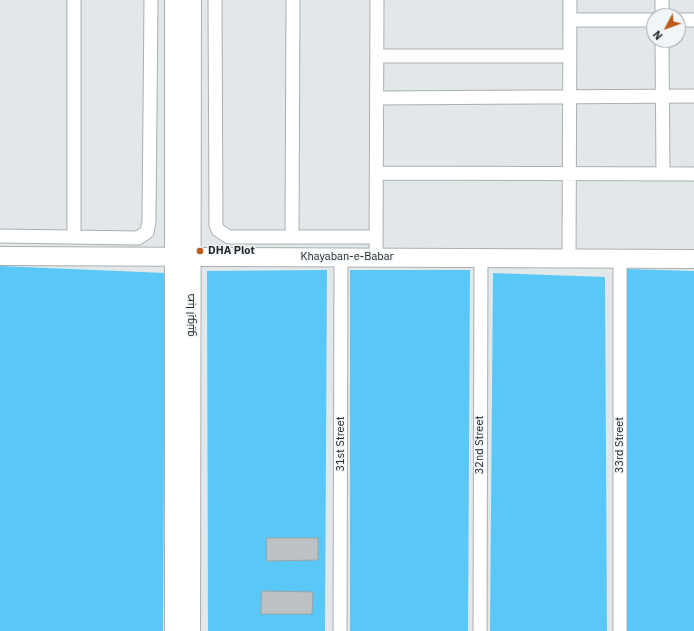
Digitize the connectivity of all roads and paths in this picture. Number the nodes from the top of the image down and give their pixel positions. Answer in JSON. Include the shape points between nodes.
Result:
{"nodes":[{"id":1,"x":74,"y":0,"type":"edge"},
{"id":2,"x":151,"y":0,"type":"edge"},
{"id":3,"x":174,"y":0,"type":"edge"},
{"id":4,"x":192,"y":0,"type":"edge"},
{"id":5,"x":215,"y":0,"type":"edge"},
{"id":6,"x":293,"y":0,"type":"edge"},
{"id":7,"x":378,"y":0,"type":"edge"},
{"id":8,"x":570,"y":0,"type":"edge"},
{"id":9,"x":570,"y":20,"type":"junction"},
{"id":10,"x":646,"y":20,"type":"edge"},
{"id":11,"x":662,"y":48,"type":"edge"},
{"id":12,"x":377,"y":56,"type":"junction"},
{"id":13,"x":569,"y":56,"type":"junction"},
{"id":14,"x":569,"y":96,"type":"junction"},
{"id":15,"x":662,"y":96,"type":"junction"},
{"id":16,"x":694,"y":96,"type":"edge"},
{"id":17,"x":377,"y":98,"type":"junction"},
{"id":18,"x":377,"y":173,"type":"junction"},
{"id":19,"x":569,"y":173,"type":"junction"},
{"id":20,"x":663,"y":174,"type":"junction"},
{"id":21,"x":694,"y":174,"type":"edge"},
{"id":22,"x":0,"y":236,"type":"edge"},
{"id":23,"x":292,"y":236,"type":"junction"},
{"id":24,"x":74,"y":237,"type":"junction"},
{"id":25,"x":376,"y":237,"type":"junction"},
{"id":26,"x":0,"y":256,"type":"edge"},
{"id":27,"x":174,"y":257,"type":"junction"},
{"id":28,"x":192,"y":257,"type":"junction"},
{"id":29,"x":341,"y":257,"type":"junction"},
{"id":30,"x":376,"y":258,"type":"junction"},
{"id":31,"x":620,"y":258,"type":"junction"},
{"id":32,"x":480,"y":259,"type":"junction"},
{"id":33,"x":569,"y":259,"type":"junction"},
{"id":34,"x":694,"y":259,"type":"edge"},
{"id":35,"x":174,"y":631,"type":"edge"},
{"id":36,"x":190,"y":631,"type":"edge"},
{"id":37,"x":340,"y":631,"type":"edge"},
{"id":38,"x":480,"y":631,"type":"edge"},
{"id":39,"x":620,"y":631,"type":"edge"}],
"edges":[{"from":1,"to":24,"type":"street"},
{"from":2,"to":24,"type":"street","via":[[149,227],[144,235],[138,238]]},
{"from":3,"to":27,"type":"main road","name":"صبا ایونیو"},
{"from":4,"to":28,"type":"main road","name":"صبا ایونیو"},
{"from":5,"to":23,"type":"street","via":[[216,225],[218,230],[229,237]]},
{"from":6,"to":23,"type":"street"},
{"from":7,"to":12,"type":"street"},
{"from":8,"to":9,"type":"street"},
{"from":9,"to":10,"type":"street"},
{"from":9,"to":13,"type":"street"},
{"from":11,"to":15,"type":"street"},
{"from":12,"to":13,"type":"street"},
{"from":12,"to":17,"type":"street"},
{"from":13,"to":14,"type":"street"},
{"from":14,"to":15,"type":"street"},
{"from":14,"to":17,"type":"street"},
{"from":14,"to":19,"type":"street"},
{"from":15,"to":16,"type":"street"},
{"from":15,"to":20,"type":"street"},
{"from":17,"to":18,"type":"street"},
{"from":18,"to":19,"type":"street"},
{"from":18,"to":25,"type":"street"},
{"from":19,"to":20,"type":"street"},
{"from":19,"to":33,"type":"street"},
{"from":20,"to":21,"type":"street"},
{"from":22,"to":24,"type":"street"},
{"from":23,"to":25,"type":"street"},
{"from":25,"to":30,"type":"street"},
{"from":26,"to":27,"type":"main road","name":"Khayaban-e-Babar"},
{"from":27,"to":28,"type":"main road","name":"Khayaban-e-Babar"},
{"from":27,"to":35,"type":"main road","name":"صبا ایونیو"},
{"from":28,"to":29,"type":"main road","name":"Khayaban-e-Babar"},
{"from":28,"to":36,"type":"main road","name":"صبا ایونیو"},
{"from":29,"to":30,"type":"main road","name":"Khayaban-e-Babar"},
{"from":29,"to":37,"type":"street","name":"31st Street"},
{"from":30,"to":32,"type":"main road","name":"Khayaban-e-Babar"},
{"from":31,"to":33,"type":"main road","name":"Khayaban-e-Babar"},
{"from":31,"to":34,"type":"main road","name":"Khayaban-e-Babar"},
{"from":31,"to":39,"type":"street","name":"33rd Street"},
{"from":32,"to":33,"type":"main road","name":"Khayaban-e-Babar"},
{"from":32,"to":38,"type":"street","name":"32nd Street"}]}
